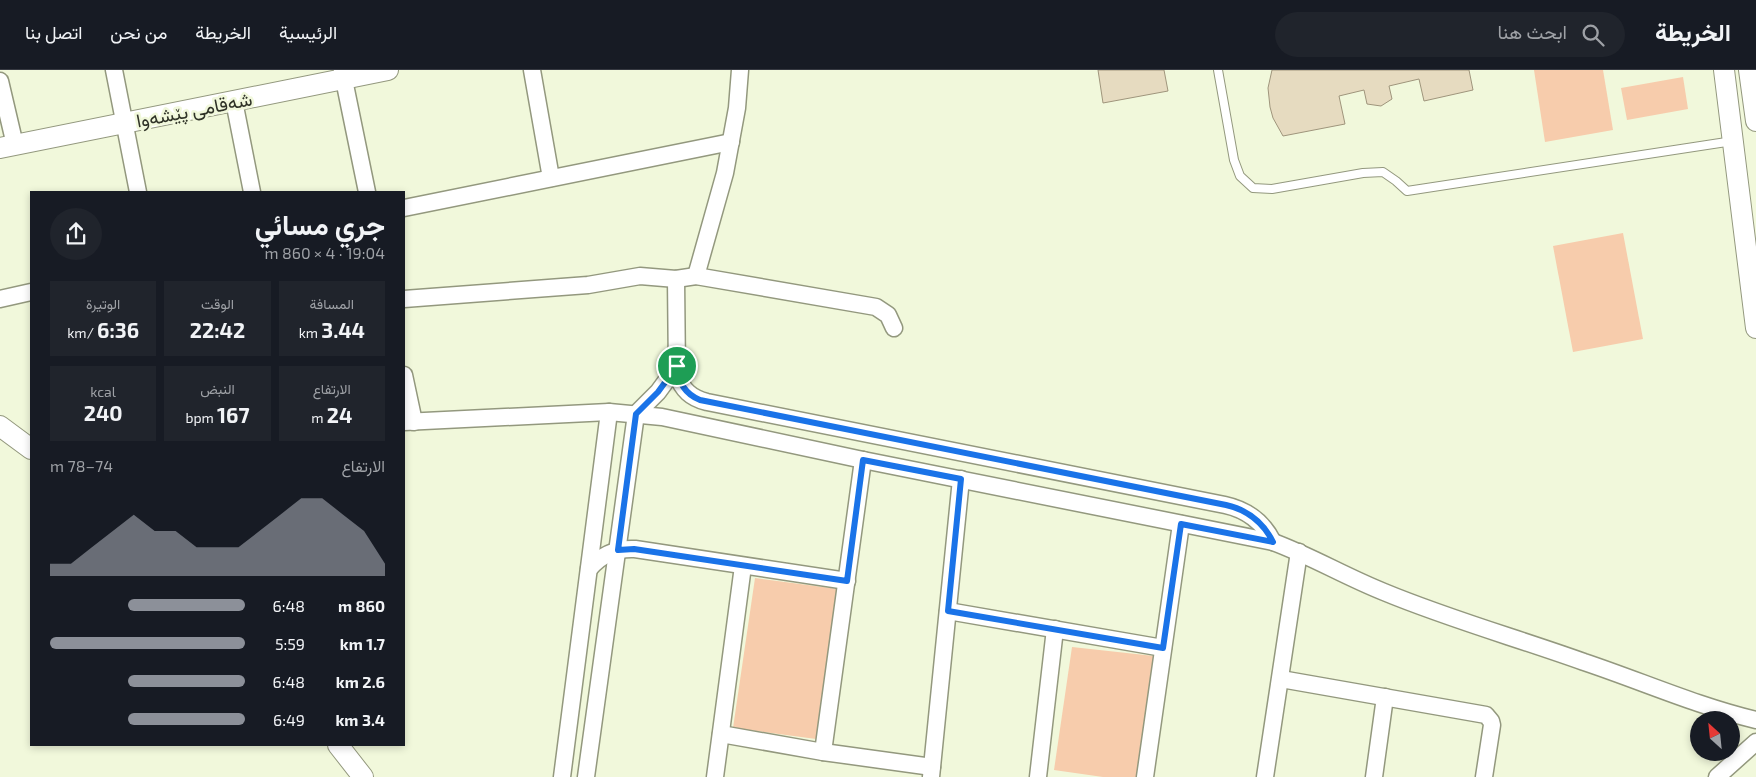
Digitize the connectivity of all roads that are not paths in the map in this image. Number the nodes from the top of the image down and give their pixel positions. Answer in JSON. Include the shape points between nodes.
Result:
{"nodes":[{"id":1,"x":114,"y":70,"type":"edge"},
{"id":2,"x":388,"y":70,"type":"edge"},
{"id":3,"x":532,"y":70,"type":"edge"},
{"id":4,"x":740,"y":70,"type":"edge"},
{"id":5,"x":1218,"y":70,"type":"edge"},
{"id":6,"x":1724,"y":70,"type":"edge"},
{"id":7,"x":1749,"y":70,"type":"edge"},
{"id":8,"x":343,"y":74,"type":"edge"},
{"id":9,"x":0,"y":81,"type":"edge"},
{"id":10,"x":234,"y":101,"type":"junction"},
{"id":11,"x":1756,"y":121,"type":"edge"},
{"id":12,"x":125,"y":123,"type":"junction"},
{"id":13,"x":1733,"y":141,"type":"junction"},
{"id":14,"x":731,"y":142,"type":"junction"},
{"id":15,"x":8,"y":146,"type":"edge"},
{"id":16,"x":551,"y":178,"type":"junction"},
{"id":17,"x":138,"y":191,"type":"edge"},
{"id":18,"x":252,"y":191,"type":"edge"},
{"id":19,"x":366,"y":191,"type":"edge"},
{"id":20,"x":405,"y":208,"type":"edge"},
{"id":21,"x":696,"y":276,"type":"junction"},
{"id":22,"x":676,"y":279,"type":"junction"},
{"id":23,"x":30,"y":292,"type":"edge"},
{"id":24,"x":0,"y":299,"type":"edge"},
{"id":25,"x":405,"y":299,"type":"edge"},
{"id":26,"x":894,"y":328,"type":"dead end"},
{"id":27,"x":1756,"y":328,"type":"edge"},
{"id":28,"x":677,"y":366,"type":"junction"},
{"id":29,"x":405,"y":384,"type":"edge"},
{"id":30,"x":608,"y":412,"type":"junction"},
{"id":31,"x":636,"y":414,"type":"junction"},
{"id":32,"x":409,"y":422,"type":"edge"},
{"id":33,"x":0,"y":426,"type":"edge"},
{"id":34,"x":28,"y":444,"type":"edge"},
{"id":35,"x":863,"y":460,"type":"junction"},
{"id":36,"x":961,"y":479,"type":"junction"},
{"id":37,"x":1181,"y":524,"type":"junction"},
{"id":38,"x":1273,"y":542,"type":"junction"},
{"id":39,"x":618,"y":550,"type":"junction"},
{"id":40,"x":1299,"y":552,"type":"junction"},
{"id":41,"x":744,"y":566,"type":"junction"},
{"id":42,"x":589,"y":569,"type":"junction"},
{"id":43,"x":847,"y":581,"type":"junction"},
{"id":44,"x":948,"y":611,"type":"junction"},
{"id":45,"x":1055,"y":630,"type":"junction"},
{"id":46,"x":1163,"y":648,"type":"junction"},
{"id":47,"x":1281,"y":679,"type":"junction"},
{"id":48,"x":1385,"y":697,"type":"junction"},
{"id":49,"x":1756,"y":720,"type":"edge"},
{"id":50,"x":721,"y":734,"type":"junction"},
{"id":51,"x":1756,"y":742,"type":"edge"},
{"id":52,"x":339,"y":746,"type":"edge"},
{"id":53,"x":823,"y":752,"type":"junction"},
{"id":54,"x":932,"y":772,"type":"edge"},
{"id":55,"x":362,"y":777,"type":"edge"},
{"id":56,"x":562,"y":777,"type":"edge"},
{"id":57,"x":586,"y":777,"type":"edge"},
{"id":58,"x":715,"y":777,"type":"edge"},
{"id":59,"x":1039,"y":777,"type":"edge"},
{"id":60,"x":1145,"y":777,"type":"edge"},
{"id":61,"x":1265,"y":777,"type":"edge"},
{"id":62,"x":1374,"y":777,"type":"edge"},
{"id":63,"x":1484,"y":777,"type":"edge"},
{"id":64,"x":1717,"y":777,"type":"edge"}],
"edges":[{"from":1,"to":12,"type":"street"},
{"from":2,"to":8,"type":"street","name":"شەقامی پێشەوا"},
{"from":3,"to":16,"type":"street"},
{"from":4,"to":14,"type":"street"},
{"from":5,"to":13,"type":"lane","via":[[1234,160],[1240,176],[1253,188],[1272,189],[1383,172],[1406,191]]},
{"from":6,"to":13,"type":"street"},
{"from":7,"to":11,"type":"street"},
{"from":8,"to":10,"type":"street","name":"شەقامی پێشەوا"},
{"from":8,"to":19,"type":"street"},
{"from":9,"to":15,"type":"street"},
{"from":10,"to":12,"type":"street","name":"شەقامی پێشەوا"},
{"from":10,"to":18,"type":"street"},
{"from":12,"to":15,"type":"street","name":"شەقامی پێشەوا"},
{"from":12,"to":17,"type":"street"},
{"from":13,"to":27,"type":"street"},
{"from":14,"to":16,"type":"street"},
{"from":14,"to":21,"type":"street"},
{"from":16,"to":20,"type":"street"},
{"from":21,"to":22,"type":"street"},
{"from":21,"to":26,"type":"street","via":[[876,307],[888,315]]},
{"from":22,"to":25,"type":"street","via":[[640,276],[588,285]]},
{"from":22,"to":28,"type":"street"},
{"from":23,"to":24,"type":"street"},
{"from":28,"to":31,"type":"street"},
{"from":28,"to":38,"type":"street","via":[[683,388],[700,400],[1226,505],[1252,516],[1265,528]]},
{"from":29,"to":32,"type":"street"},
{"from":30,"to":31,"type":"street"},
{"from":30,"to":32,"type":"street"},
{"from":30,"to":42,"type":"street"},
{"from":31,"to":35,"type":"street"},
{"from":31,"to":39,"type":"street"},
{"from":33,"to":34,"type":"street"},
{"from":35,"to":36,"type":"street"},
{"from":35,"to":43,"type":"street"},
{"from":36,"to":37,"type":"street"},
{"from":36,"to":44,"type":"street"},
{"from":37,"to":38,"type":"street"},
{"from":37,"to":46,"type":"street"},
{"from":38,"to":40,"type":"street"},
{"from":39,"to":41,"type":"street","via":[[634,549]]},
{"from":39,"to":42,"type":"street","via":[[602,557]]},
{"from":39,"to":57,"type":"street"},
{"from":40,"to":47,"type":"street"},
{"from":40,"to":49,"type":"street","via":[[1405,601]]},
{"from":41,"to":43,"type":"street"},
{"from":41,"to":50,"type":"street"},
{"from":42,"to":56,"type":"street"},
{"from":43,"to":53,"type":"street"},
{"from":44,"to":45,"type":"street"},
{"from":44,"to":54,"type":"street"},
{"from":45,"to":46,"type":"street"},
{"from":45,"to":59,"type":"street"},
{"from":46,"to":60,"type":"street"},
{"from":47,"to":48,"type":"street"},
{"from":47,"to":61,"type":"street"},
{"from":48,"to":62,"type":"street"},
{"from":48,"to":63,"type":"street","via":[[1486,715],[1492,725]]},
{"from":50,"to":53,"type":"street"},
{"from":50,"to":58,"type":"street"},
{"from":51,"to":64,"type":"street"},
{"from":52,"to":55,"type":"street"},
{"from":53,"to":54,"type":"street"}]}
